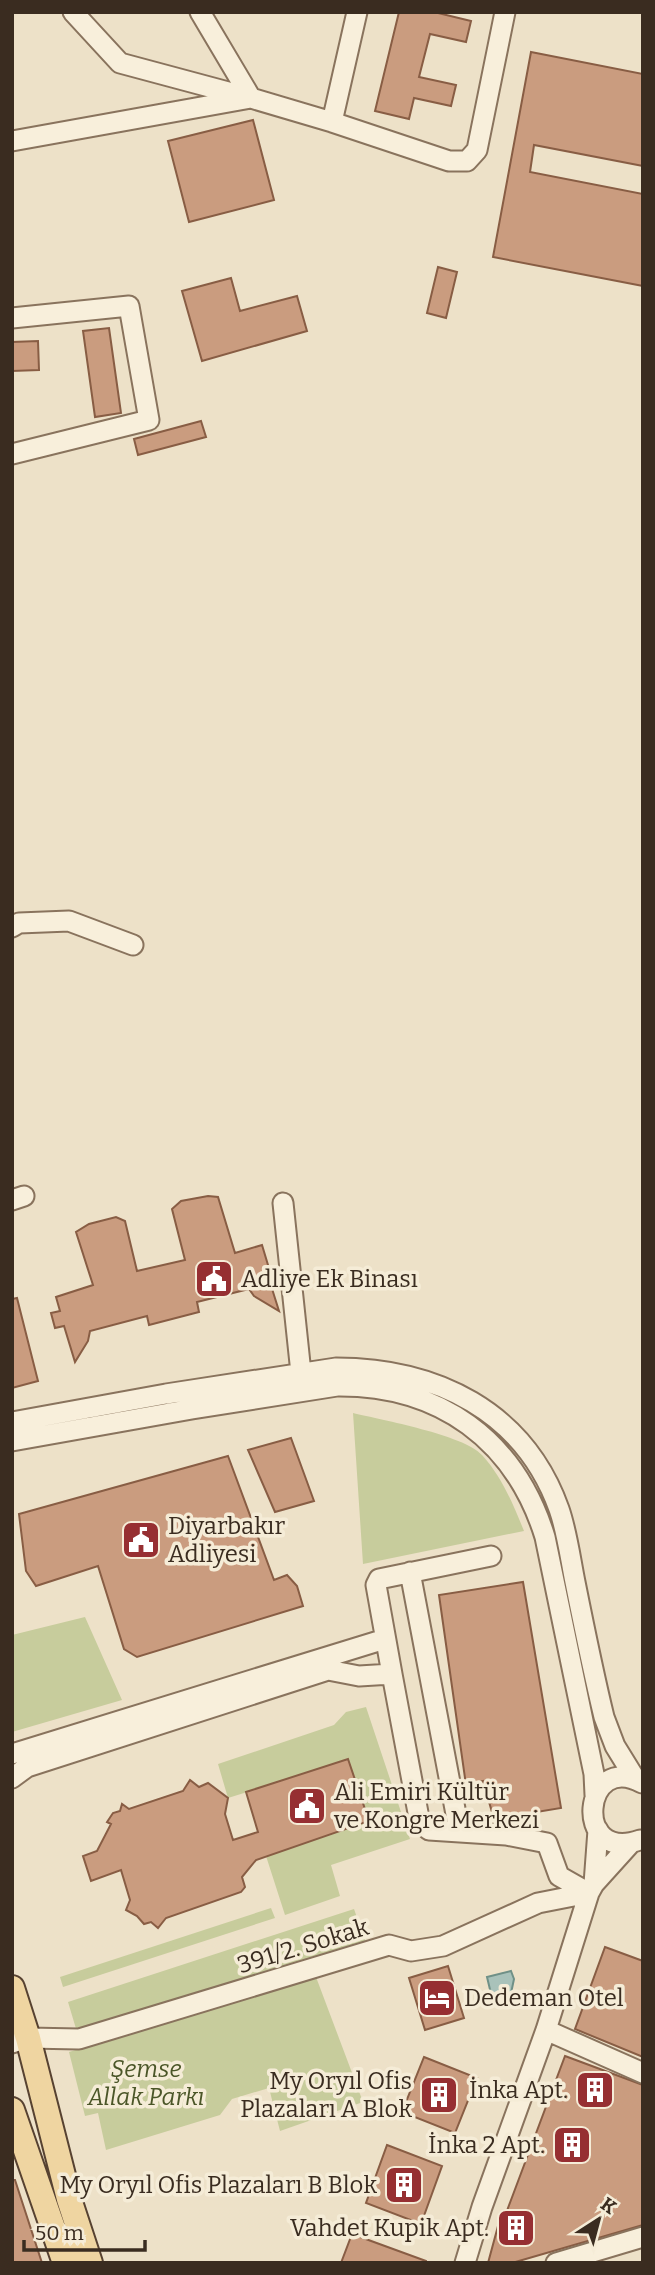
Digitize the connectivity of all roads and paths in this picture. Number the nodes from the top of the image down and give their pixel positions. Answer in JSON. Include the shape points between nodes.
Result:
{"nodes":[{"id":1,"x":73,"y":12,"type":"edge"},
{"id":2,"x":200,"y":12,"type":"edge"},
{"id":3,"x":357,"y":12,"type":"edge"},
{"id":4,"x":505,"y":12,"type":"edge"},
{"id":5,"x":251,"y":98,"type":"junction"},
{"id":6,"x":332,"y":122,"type":"junction"},
{"id":7,"x":12,"y":141,"type":"edge"},
{"id":8,"x":12,"y":318,"type":"edge"},
{"id":9,"x":12,"y":454,"type":"edge"},
{"id":10,"x":12,"y":926,"type":"edge"},
{"id":11,"x":133,"y":945,"type":"dead end"},
{"id":12,"x":283,"y":1203,"type":"dead end"},
{"id":13,"x":301,"y":1373,"type":"junction"},
{"id":14,"x":12,"y":1422,"type":"edge"},
{"id":15,"x":12,"y":1441,"type":"edge"},
{"id":16,"x":491,"y":1556,"type":"dead end"},
{"id":17,"x":410,"y":1572,"type":"junction"},
{"id":18,"x":385,"y":1639,"type":"junction"},
{"id":19,"x":391,"y":1674,"type":"junction"},
{"id":20,"x":12,"y":1754,"type":"edge"},
{"id":21,"x":12,"y":1778,"type":"edge"},
{"id":22,"x":639,"y":1782,"type":"edge"},
{"id":23,"x":595,"y":1794,"type":"junction"},
{"id":24,"x":459,"y":1830,"type":"junction"},
{"id":25,"x":598,"y":1830,"type":"junction"},
{"id":26,"x":637,"y":1840,"type":"edge"},
{"id":27,"x":591,"y":1889,"type":"junction"},
{"id":28,"x":15,"y":2002,"type":"edge"},
{"id":29,"x":546,"y":2030,"type":"junction"},
{"id":30,"x":20,"y":2040,"type":"edge"},
{"id":31,"x":643,"y":2073,"type":"edge"},
{"id":32,"x":12,"y":2110,"type":"edge"},
{"id":33,"x":643,"y":2237,"type":"edge"},
{"id":34,"x":65,"y":2263,"type":"edge"},
{"id":35,"x":90,"y":2263,"type":"edge"},
{"id":36,"x":465,"y":2263,"type":"edge"},
{"id":37,"x":556,"y":2263,"type":"edge"}],
"edges":[{"from":1,"to":5,"type":"street","via":[[120,63]]},
{"from":2,"to":5,"type":"street"},
{"from":3,"to":6,"type":"street"},
{"from":4,"to":6,"type":"street","via":[[477,150],[467,161],[449,161]]},
{"from":5,"to":6,"type":"street"},
{"from":5,"to":7,"type":"street"},
{"from":8,"to":9,"type":"street","via":[[129,306],[149,420]]},
{"from":10,"to":11,"type":"street","via":[[69,921]]},
{"from":12,"to":13,"type":"street"},
{"from":13,"to":14,"type":"street"},
{"from":13,"to":22,"type":"street","via":[[361,1368],[427,1380],[468,1398],[524,1446],[549,1484],[559,1510],[604,1717],[615,1746]]},
{"from":15,"to":23,"type":"street","via":[[337,1386],[400,1392],[440,1406],[492,1444],[525,1487],[539,1516]]},
{"from":16,"to":17,"type":"street"},
{"from":17,"to":18,"type":"street","via":[[379,1579],[376,1585]]},
{"from":17,"to":24,"type":"street"},
{"from":18,"to":19,"type":"street"},
{"from":18,"to":20,"type":"street"},
{"from":19,"to":21,"type":"street","via":[[359,1676],[328,1670],[27,1768]]},
{"from":19,"to":24,"type":"street","via":[[419,1818],[429,1830]]},
{"from":22,"to":23,"type":"street","via":[[617,1779]]},
{"from":23,"to":25,"type":"street","via":[[591,1813]]},
{"from":24,"to":27,"type":"street","via":[[547,1843],[559,1876]]},
{"from":25,"to":26,"type":"street","via":[[612,1841]]},
{"from":25,"to":27,"type":"street"},
{"from":26,"to":27,"type":"street"},
{"from":27,"to":29,"type":"street"},
{"from":27,"to":30,"type":"street","name":"391/2. Sokak","via":[[538,1903],[443,1946],[411,1951],[389,1945],[79,2039]]},
{"from":28,"to":30,"type":"main road"},
{"from":29,"to":31,"type":"street"},
{"from":29,"to":36,"type":"street"},
{"from":30,"to":35,"type":"main road"},
{"from":32,"to":34,"type":"main road"},
{"from":33,"to":37,"type":"street"}]}
